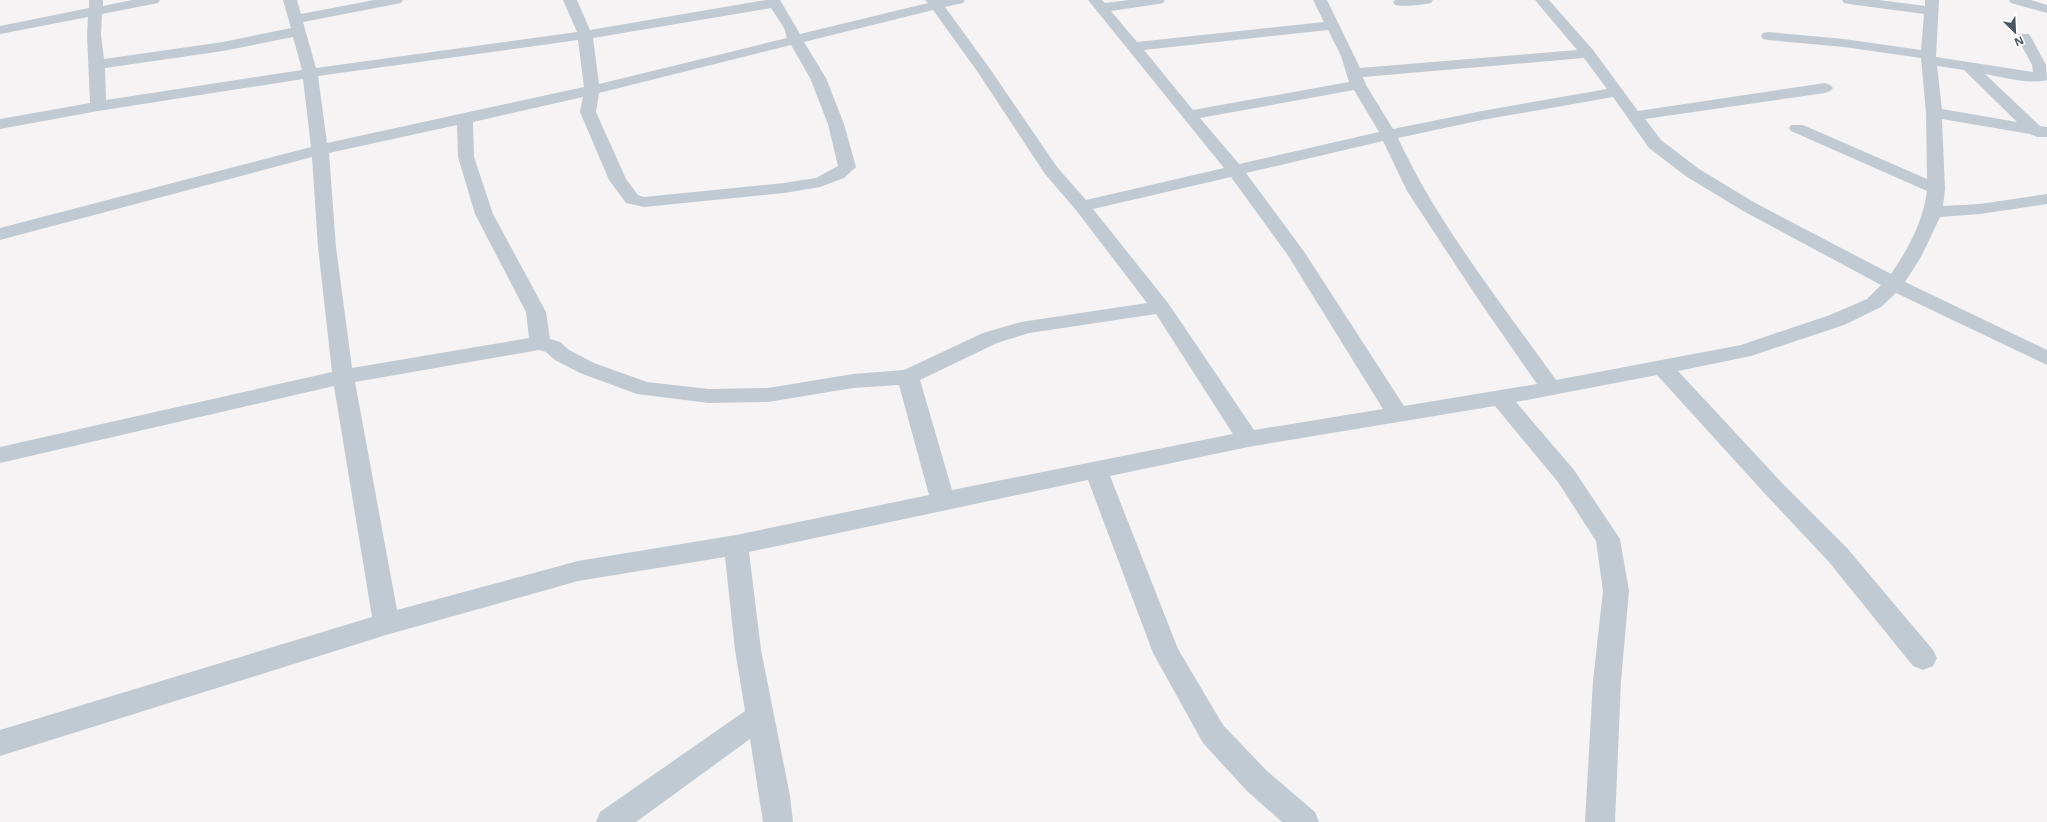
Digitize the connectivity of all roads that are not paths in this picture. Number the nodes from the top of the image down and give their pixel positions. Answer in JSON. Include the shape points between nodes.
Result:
{"nodes":[{"id":1,"x":153,"y":0,"type":"edge"},
{"id":2,"x":290,"y":0,"type":"edge"},
{"id":3,"x":396,"y":0,"type":"edge"},
{"id":4,"x":570,"y":0,"type":"edge"},
{"id":5,"x":958,"y":0,"type":"edge"},
{"id":6,"x":1158,"y":0,"type":"edge"},
{"id":7,"x":1320,"y":0,"type":"edge"},
{"id":8,"x":1426,"y":0,"type":"edge"},
{"id":9,"x":1542,"y":0,"type":"edge"},
{"id":10,"x":1849,"y":0,"type":"edge"},
{"id":11,"x":2016,"y":0,"type":"edge"},
{"id":12,"x":774,"y":2,"type":"edge"},
{"id":13,"x":1400,"y":2,"type":"dead end"},
{"id":14,"x":934,"y":3,"type":"edge"},
{"id":15,"x":1098,"y":4,"type":"edge"},
{"id":16,"x":1931,"y":5,"type":"edge"},
{"id":17,"x":96,"y":6,"type":"edge"},
{"id":18,"x":2047,"y":9,"type":"edge"},
{"id":19,"x":297,"y":25,"type":"junction"},
{"id":20,"x":1332,"y":25,"type":"junction"},
{"id":21,"x":0,"y":30,"type":"edge"},
{"id":22,"x":585,"y":35,"type":"junction"},
{"id":23,"x":1768,"y":36,"type":"dead end"},
{"id":24,"x":2024,"y":37,"type":"dead end"},
{"id":25,"x":796,"y":40,"type":"junction"},
{"id":26,"x":1133,"y":47,"type":"junction"},
{"id":27,"x":1588,"y":53,"type":"junction"},
{"id":28,"x":1928,"y":58,"type":"junction"},
{"id":29,"x":97,"y":64,"type":"junction"},
{"id":30,"x":1968,"y":67,"type":"junction"},
{"id":31,"x":310,"y":73,"type":"junction"},
{"id":32,"x":1356,"y":79,"type":"junction"},
{"id":33,"x":1825,"y":88,"type":"dead end"},
{"id":34,"x":592,"y":90,"type":"junction"},
{"id":35,"x":1616,"y":92,"type":"junction"},
{"id":36,"x":98,"y":106,"type":"junction"},
{"id":37,"x":1934,"y":113,"type":"junction"},
{"id":38,"x":1190,"y":115,"type":"junction"},
{"id":39,"x":1634,"y":116,"type":"junction"},
{"id":40,"x":465,"y":120,"type":"junction"},
{"id":41,"x":0,"y":124,"type":"edge"},
{"id":42,"x":1797,"y":128,"type":"dead end"},
{"id":43,"x":2040,"y":130,"type":"edge"},
{"id":44,"x":1389,"y":135,"type":"junction"},
{"id":45,"x":2047,"y":144,"type":"edge"},
{"id":46,"x":320,"y":150,"type":"junction"},
{"id":47,"x":1236,"y":172,"type":"junction"},
{"id":48,"x":1936,"y":189,"type":"junction"},
{"id":49,"x":2047,"y":199,"type":"edge"},
{"id":50,"x":1082,"y":206,"type":"junction"},
{"id":51,"x":1934,"y":212,"type":"junction"},
{"id":52,"x":0,"y":234,"type":"edge"},
{"id":53,"x":1894,"y":284,"type":"junction"},
{"id":54,"x":1161,"y":307,"type":"junction"},
{"id":55,"x":540,"y":343,"type":"junction"},
{"id":56,"x":2047,"y":358,"type":"edge"},
{"id":57,"x":1661,"y":366,"type":"junction"},
{"id":58,"x":343,"y":377,"type":"junction"},
{"id":59,"x":908,"y":377,"type":"junction"},
{"id":60,"x":1551,"y":388,"type":"junction"},
{"id":61,"x":1500,"y":398,"type":"junction"},
{"id":62,"x":1398,"y":415,"type":"junction"},
{"id":63,"x":1248,"y":439,"type":"junction"},
{"id":64,"x":0,"y":455,"type":"edge"},
{"id":65,"x":1096,"y":470,"type":"junction"},
{"id":66,"x":943,"y":501,"type":"junction"},
{"id":67,"x":736,"y":545,"type":"junction"},
{"id":68,"x":386,"y":624,"type":"junction"},
{"id":69,"x":1923,"y":658,"type":"dead end"},
{"id":70,"x":760,"y":716,"type":"junction"},
{"id":71,"x":0,"y":743,"type":"edge"},
{"id":72,"x":611,"y":822,"type":"edge"},
{"id":73,"x":778,"y":822,"type":"edge"},
{"id":74,"x":1304,"y":822,"type":"edge"},
{"id":75,"x":1600,"y":822,"type":"edge"}],
"edges":[{"from":1,"to":17,"type":"street"},
{"from":2,"to":19,"type":"street"},
{"from":3,"to":19,"type":"street"},
{"from":4,"to":22,"type":"street"},
{"from":5,"to":14,"type":"street"},
{"from":6,"to":15,"type":"street"},
{"from":7,"to":20,"type":"street"},
{"from":8,"to":13,"type":"street"},
{"from":9,"to":27,"type":"street"},
{"from":10,"to":16,"type":"street"},
{"from":11,"to":18,"type":"street"},
{"from":12,"to":22,"type":"street"},
{"from":12,"to":25,"type":"street"},
{"from":14,"to":25,"type":"street"},
{"from":14,"to":50,"type":"street","via":[[983,69],[1051,170]]},
{"from":15,"to":26,"type":"street"},
{"from":16,"to":28,"type":"street"},
{"from":17,"to":21,"type":"street"},
{"from":17,"to":29,"type":"street","via":[[94,35]]},
{"from":19,"to":29,"type":"street","via":[[259,41]]},
{"from":19,"to":31,"type":"street"},
{"from":20,"to":26,"type":"street"},
{"from":20,"to":32,"type":"street"},
{"from":22,"to":31,"type":"street"},
{"from":22,"to":34,"type":"street"},
{"from":23,"to":28,"type":"street","via":[[1844,43]]},
{"from":24,"to":30,"type":"street","via":[[2039,65],[2042,77]]},
{"from":25,"to":34,"type":"street"},
{"from":25,"to":34,"type":"street","via":[[818,78],[836,124],[847,167],[820,182],[684,199],[644,202],[632,199],[618,180],[592,125],[588,112]]},
{"from":26,"to":38,"type":"street"},
{"from":27,"to":32,"type":"street","via":[[1415,69]]},
{"from":27,"to":35,"type":"street"},
{"from":28,"to":30,"type":"street"},
{"from":28,"to":37,"type":"street"},
{"from":29,"to":36,"type":"street"},
{"from":30,"to":43,"type":"street"},
{"from":31,"to":36,"type":"street"},
{"from":31,"to":46,"type":"street"},
{"from":32,"to":38,"type":"street"},
{"from":32,"to":44,"type":"street"},
{"from":33,"to":39,"type":"street"},
{"from":34,"to":40,"type":"street"},
{"from":35,"to":39,"type":"street"},
{"from":35,"to":44,"type":"street"},
{"from":36,"to":41,"type":"street"},
{"from":37,"to":43,"type":"street"},
{"from":37,"to":48,"type":"street"},
{"from":38,"to":47,"type":"street"},
{"from":39,"to":53,"type":"street","via":[[1655,144],[1693,173],[1751,208]]},
{"from":40,"to":46,"type":"street"},
{"from":40,"to":55,"type":"street","via":[[466,157],[484,214],[536,312]]},
{"from":42,"to":48,"type":"street"},
{"from":43,"to":45,"type":"street"},
{"from":44,"to":47,"type":"street"},
{"from":44,"to":60,"type":"street","via":[[1416,191],[1485,296]]},
{"from":46,"to":52,"type":"street"},
{"from":46,"to":58,"type":"street","via":[[327,247]]},
{"from":47,"to":50,"type":"street"},
{"from":47,"to":62,"type":"street","via":[[1296,253]]},
{"from":48,"to":51,"type":"street"},
{"from":49,"to":51,"type":"street","via":[[1980,209]]},
{"from":50,"to":54,"type":"street"},
{"from":51,"to":53,"type":"street","via":[[1912,257]]},
{"from":53,"to":56,"type":"street"},
{"from":53,"to":57,"type":"street","via":[[1874,302],[1836,320],[1744,350]]},
{"from":54,"to":59,"type":"street","via":[[1028,327],[990,338]]},
{"from":54,"to":63,"type":"street"},
{"from":55,"to":58,"type":"street"},
{"from":55,"to":59,"type":"street","via":[[553,347],[562,355],[587,368],[645,389],[709,396],[768,395],[853,381]]},
{"from":57,"to":60,"type":"street"},
{"from":57,"to":69,"type":"street","via":[[1838,555]]},
{"from":58,"to":64,"type":"street"},
{"from":58,"to":68,"type":"street"},
{"from":59,"to":66,"type":"street"},
{"from":60,"to":61,"type":"street"},
{"from":61,"to":62,"type":"street"},
{"from":61,"to":75,"type":"street","via":[[1566,476],[1608,539],[1616,591],[1607,681]]},
{"from":62,"to":63,"type":"street"},
{"from":63,"to":65,"type":"street"},
{"from":65,"to":66,"type":"street"},
{"from":65,"to":74,"type":"street","via":[[1166,653],[1213,734],[1257,781]]},
{"from":66,"to":67,"type":"street"},
{"from":67,"to":68,"type":"street","via":[[578,571]]},
{"from":67,"to":70,"type":"street","via":[[748,650]]},
{"from":68,"to":71,"type":"street"},
{"from":70,"to":72,"type":"street"},
{"from":70,"to":73,"type":"street"}]}
